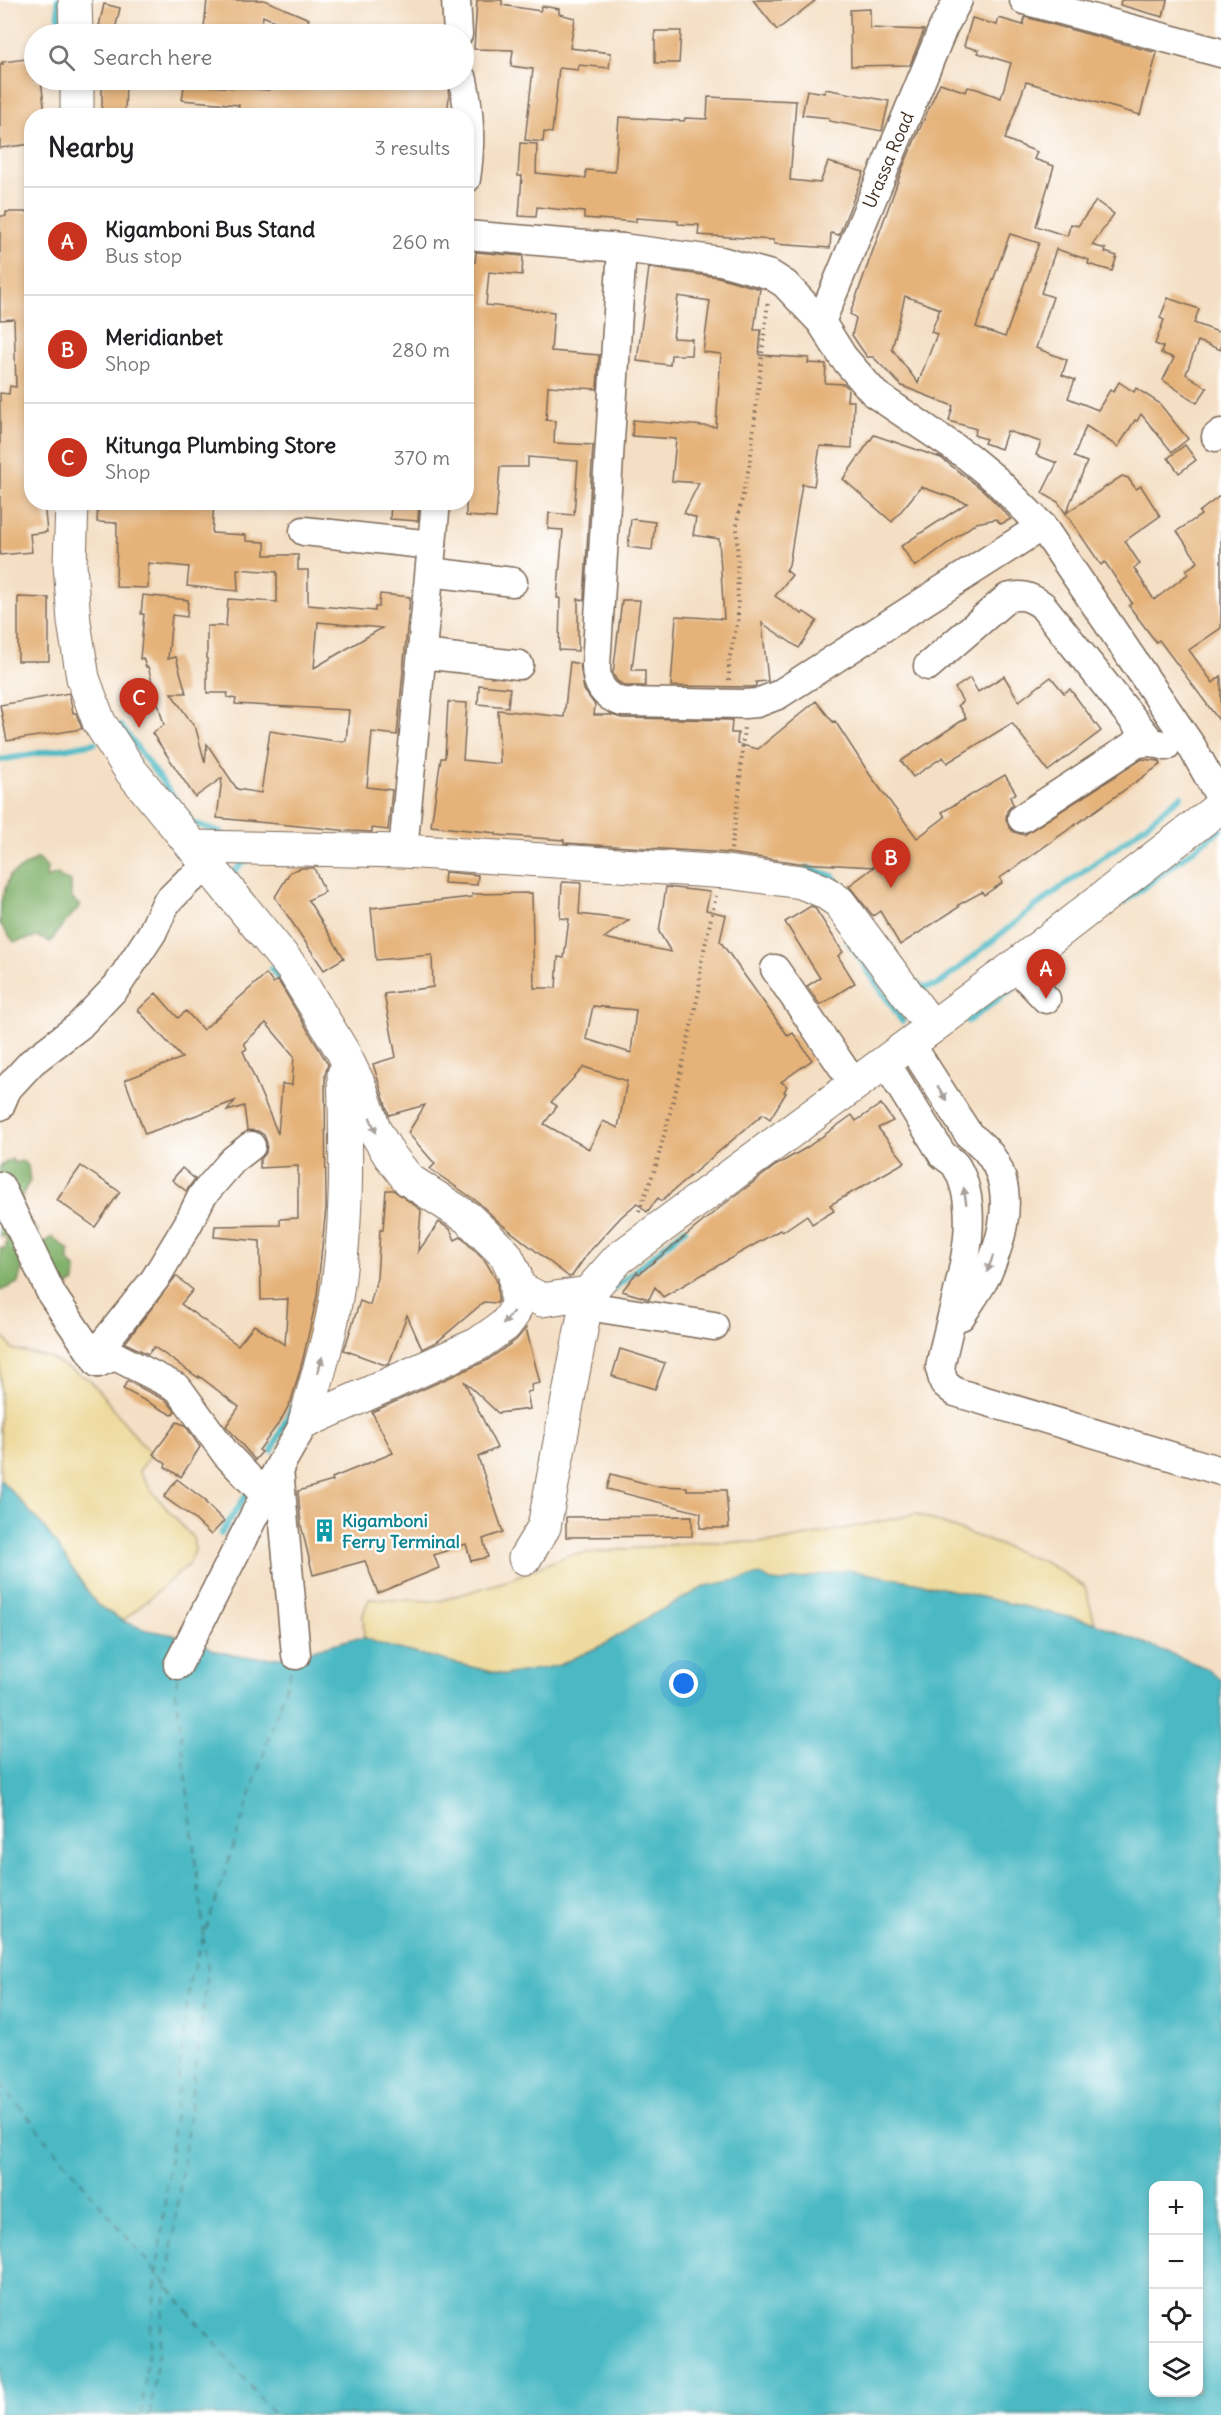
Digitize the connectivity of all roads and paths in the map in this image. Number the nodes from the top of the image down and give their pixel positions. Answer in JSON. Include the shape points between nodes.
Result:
{"nodes":[{"id":1,"x":75,"y":0,"type":"edge"},
{"id":2,"x":456,"y":0,"type":"edge"},
{"id":3,"x":958,"y":0,"type":"edge"},
{"id":4,"x":1024,"y":0,"type":"edge"},
{"id":5,"x":76,"y":24,"type":"edge"},
{"id":6,"x":457,"y":24,"type":"edge"},
{"id":7,"x":1221,"y":53,"type":"edge"},
{"id":8,"x":77,"y":90,"type":"edge"},
{"id":9,"x":465,"y":90,"type":"edge"},
{"id":10,"x":77,"y":108,"type":"edge"},
{"id":11,"x":468,"y":108,"type":"edge"},
{"id":12,"x":474,"y":236,"type":"edge"},
{"id":13,"x":622,"y":248,"type":"junction"},
{"id":14,"x":771,"y":275,"type":"junction"},
{"id":15,"x":821,"y":322,"type":"junction"},
{"id":16,"x":72,"y":510,"type":"edge"},
{"id":17,"x":435,"y":510,"type":"edge"},
{"id":18,"x":1042,"y":526,"type":"junction"},
{"id":19,"x":304,"y":531,"type":"dead end"},
{"id":20,"x":431,"y":559,"type":"junction"},
{"id":21,"x":513,"y":582,"type":"dead end"},
{"id":22,"x":422,"y":654,"type":"junction"},
{"id":23,"x":519,"y":665,"type":"dead end"},
{"id":24,"x":928,"y":666,"type":"dead end"},
{"id":25,"x":736,"y":703,"type":"junction"},
{"id":26,"x":1151,"y":742,"type":"junction"},
{"id":27,"x":1192,"y":747,"type":"junction"},
{"id":28,"x":1221,"y":799,"type":"edge"},
{"id":29,"x":1221,"y":806,"type":"edge"},
{"id":30,"x":1022,"y":818,"type":"dead end"},
{"id":31,"x":403,"y":851,"type":"junction"},
{"id":32,"x":200,"y":858,"type":"junction"},
{"id":33,"x":727,"y":872,"type":"junction"},
{"id":34,"x":1015,"y":966,"type":"junction"},
{"id":35,"x":775,"y":969,"type":"dead end"},
{"id":36,"x":1046,"y":999,"type":"dead end"},
{"id":37,"x":909,"y":1044,"type":"junction"},
{"id":38,"x":343,"y":1052,"type":"junction"},
{"id":39,"x":855,"y":1085,"type":"junction"},
{"id":40,"x":0,"y":1106,"type":"edge"},
{"id":41,"x":251,"y":1146,"type":"dead end"},
{"id":42,"x":0,"y":1186,"type":"edge"},
{"id":43,"x":638,"y":1216,"type":"dead end"},
{"id":44,"x":518,"y":1287,"type":"junction"},
{"id":45,"x":588,"y":1299,"type":"junction"},
{"id":46,"x":714,"y":1326,"type":"dead end"},
{"id":47,"x":948,"y":1336,"type":"junction"},
{"id":48,"x":98,"y":1363,"type":"junction"},
{"id":49,"x":305,"y":1422,"type":"junction"},
{"id":50,"x":279,"y":1467,"type":"junction"},
{"id":51,"x":1221,"y":1471,"type":"edge"},
{"id":52,"x":265,"y":1495,"type":"junction"},
{"id":53,"x":525,"y":1558,"type":"dead end"},
{"id":54,"x":296,"y":1655,"type":"dead end"},
{"id":55,"x":178,"y":1665,"type":"dead end"}],
"edges":[{"from":1,"to":5,"type":"main road"},
{"from":2,"to":6,"type":"street"},
{"from":3,"to":15,"type":"street","name":"Urassa Road"},
{"from":4,"to":7,"type":"street"},
{"from":8,"to":10,"type":"main road"},
{"from":9,"to":11,"type":"street"},
{"from":12,"to":13,"type":"street"},
{"from":13,"to":14,"type":"street","via":[[721,261]]},
{"from":13,"to":25,"type":"street","via":[[596,676],[605,693],[622,702]]},
{"from":14,"to":15,"type":"street","via":[[785,284]]},
{"from":14,"to":25,"type":"path","via":[[750,462],[737,522],[738,620],[729,660]]},
{"from":15,"to":18,"type":"street","via":[[843,357],[875,394],[967,456]]},
{"from":16,"to":32,"type":"main road","via":[[74,622],[83,678],[99,722],[131,771]]},
{"from":17,"to":20,"type":"street"},
{"from":18,"to":25,"type":"street","via":[[778,695],[757,703]]},
{"from":18,"to":27,"type":"street"},
{"from":19,"to":20,"type":"street"},
{"from":20,"to":21,"type":"street"},
{"from":20,"to":22,"type":"street"},
{"from":22,"to":23,"type":"street"},
{"from":22,"to":31,"type":"street"},
{"from":24,"to":26,"type":"street","via":[[1007,598],[1030,596],[1042,605]]},
{"from":25,"to":33,"type":"path","via":[[739,795]]},
{"from":26,"to":27,"type":"street"},
{"from":26,"to":30,"type":"street","via":[[1137,743]]},
{"from":27,"to":28,"type":"street"},
{"from":29,"to":34,"type":"main road"},
{"from":31,"to":32,"type":"main road"},
{"from":31,"to":33,"type":"main road"},
{"from":32,"to":38,"type":"main road","via":[[292,968]]},
{"from":32,"to":40,"type":"street","via":[[187,882],[166,903],[152,933],[117,986],[79,1026],[32,1062],[7,1089]]},
{"from":33,"to":37,"type":"main road","via":[[801,882],[839,902]]},
{"from":33,"to":43,"type":"path","via":[[715,899],[699,991],[655,1169]]},
{"from":34,"to":36,"type":"street"},
{"from":34,"to":37,"type":"main road"},
{"from":35,"to":39,"type":"street"},
{"from":37,"to":39,"type":"main road"},
{"from":47,"to":37,"type":"street","one_way":true,"via":[[963,1272],[969,1220],[964,1186],[955,1164],[942,1154]]},
{"from":37,"to":47,"type":"street","one_way":true,"via":[[969,1135],[982,1144],[1004,1186],[1001,1234],[987,1274]]},
{"from":38,"to":44,"type":"main road","one_way":true,"via":[[375,1131],[390,1156],[409,1180],[468,1218],[506,1255]]},
{"from":49,"to":38,"type":"main road","one_way":true,"via":[[331,1328],[341,1252],[346,1129]]},
{"from":39,"to":45,"type":"main road","via":[[618,1259]]},
{"from":41,"to":48,"type":"street","via":[[233,1160],[202,1196],[154,1279],[106,1339]]},
{"from":42,"to":48,"type":"street","via":[[52,1295]]},
{"from":44,"to":45,"type":"main road","via":[[542,1300]]},
{"from":44,"to":49,"type":"main road","one_way":true,"via":[[518,1304],[513,1314],[478,1344]]},
{"from":45,"to":46,"type":"street"},
{"from":45,"to":53,"type":"main road","via":[[544,1527]]},
{"from":47,"to":51,"type":"street","via":[[940,1369],[944,1383],[955,1392]]},
{"from":48,"to":52,"type":"street","via":[[115,1356],[178,1388],[226,1454]]},
{"from":49,"to":50,"type":"street"},
{"from":50,"to":52,"type":"street"},
{"from":50,"to":54,"type":"street"},
{"from":52,"to":55,"type":"street"}]}
